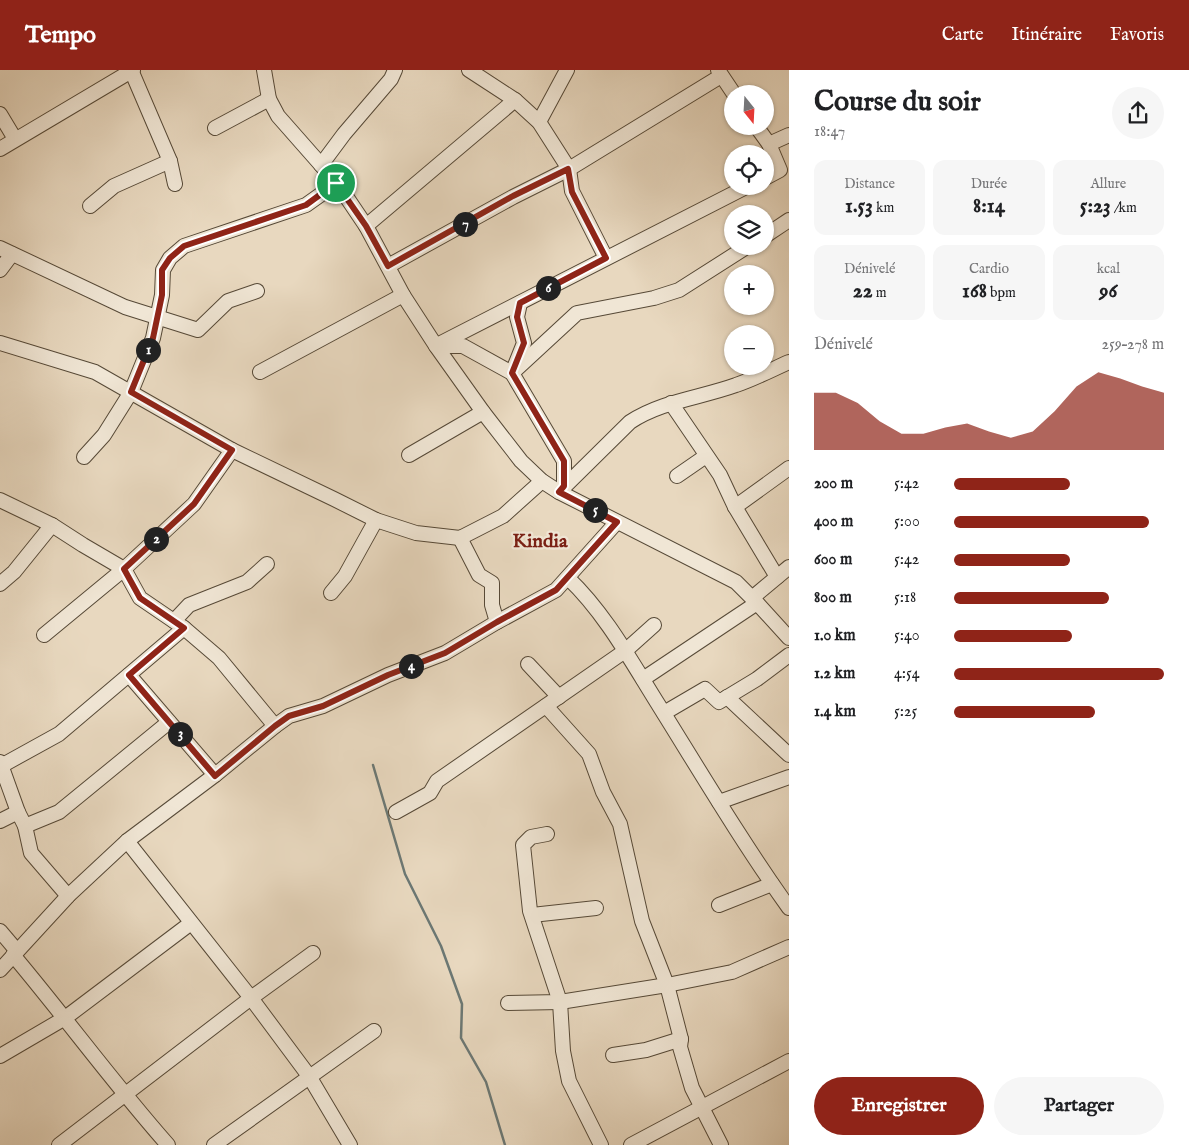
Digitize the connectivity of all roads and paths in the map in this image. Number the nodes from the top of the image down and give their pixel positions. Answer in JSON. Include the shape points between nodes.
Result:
{"nodes":[{"id":1,"x":132,"y":70,"type":"edge"},
{"id":2,"x":264,"y":70,"type":"edge"},
{"id":3,"x":395,"y":70,"type":"edge"},
{"id":4,"x":470,"y":70,"type":"edge"},
{"id":5,"x":566,"y":70,"type":"edge"},
{"id":6,"x":720,"y":73,"type":"edge"},
{"id":7,"x":728,"y":85,"type":"edge"},
{"id":8,"x":269,"y":99,"type":"junction"},
{"id":9,"x":515,"y":100,"type":"junction"},
{"id":10,"x":0,"y":114,"type":"edge"},
{"id":11,"x":538,"y":122,"type":"junction"},
{"id":12,"x":215,"y":128,"type":"dead end"},
{"id":13,"x":789,"y":134,"type":"edge"},
{"id":14,"x":762,"y":135,"type":"edge"},
{"id":15,"x":15,"y":139,"type":"junction"},
{"id":16,"x":769,"y":144,"type":"joint"},
{"id":17,"x":0,"y":149,"type":"edge"},
{"id":18,"x":774,"y":156,"type":"edge"},
{"id":19,"x":170,"y":160,"type":"junction"},
{"id":20,"x":320,"y":165,"type":"junction"},
{"id":21,"x":568,"y":169,"type":"junction"},
{"id":22,"x":774,"y":173,"type":"edge"},
{"id":23,"x":336,"y":183,"type":"junction"},
{"id":24,"x":175,"y":184,"type":"dead end"},
{"id":25,"x":730,"y":195,"type":"edge"},
{"id":26,"x":90,"y":206,"type":"dead end"},
{"id":27,"x":789,"y":220,"type":"edge"},
{"id":28,"x":366,"y":226,"type":"junction"},
{"id":29,"x":774,"y":230,"type":"edge"},
{"id":30,"x":6,"y":251,"type":"edge"},
{"id":31,"x":734,"y":255,"type":"edge"},
{"id":32,"x":606,"y":258,"type":"junction"},
{"id":33,"x":388,"y":266,"type":"junction"},
{"id":34,"x":0,"y":270,"type":"edge"},
{"id":35,"x":257,"y":291,"type":"dead end"},
{"id":36,"x":403,"y":295,"type":"junction"},
{"id":37,"x":520,"y":303,"type":"junction"},
{"id":38,"x":156,"y":317,"type":"junction"},
{"id":39,"x":0,"y":343,"type":"edge"},
{"id":40,"x":436,"y":346,"type":"junction"},
{"id":41,"x":789,"y":362,"type":"edge"},
{"id":42,"x":260,"y":372,"type":"dead end"},
{"id":43,"x":512,"y":373,"type":"junction"},
{"id":44,"x":131,"y":392,"type":"junction"},
{"id":45,"x":671,"y":403,"type":"junction"},
{"id":46,"x":483,"y":412,"type":"junction"},
{"id":47,"x":232,"y":450,"type":"junction"},
{"id":48,"x":409,"y":455,"type":"dead end"},
{"id":49,"x":706,"y":456,"type":"junction"},
{"id":50,"x":84,"y":457,"type":"dead end"},
{"id":51,"x":789,"y":468,"type":"edge"},
{"id":52,"x":677,"y":476,"type":"dead end"},
{"id":53,"x":542,"y":480,"type":"junction"},
{"id":54,"x":562,"y":489,"type":"junction"},
{"id":55,"x":0,"y":500,"type":"edge"},
{"id":56,"x":735,"y":507,"type":"junction"},
{"id":57,"x":376,"y":520,"type":"junction"},
{"id":58,"x":617,"y":522,"type":"junction"},
{"id":59,"x":52,"y":525,"type":"junction"},
{"id":60,"x":460,"y":538,"type":"junction"},
{"id":61,"x":267,"y":564,"type":"dead end"},
{"id":62,"x":789,"y":567,"type":"edge"},
{"id":63,"x":124,"y":569,"type":"junction"},
{"id":64,"x":777,"y":577,"type":"junction"},
{"id":65,"x":568,"y":578,"type":"junction"},
{"id":66,"x":0,"y":584,"type":"edge"},
{"id":67,"x":331,"y":593,"type":"dead end"},
{"id":68,"x":755,"y":600,"type":"junction"},
{"id":69,"x":497,"y":622,"type":"junction"},
{"id":70,"x":179,"y":625,"type":"junction"},
{"id":71,"x":654,"y":625,"type":"dead end"},
{"id":72,"x":44,"y":635,"type":"dead end"},
{"id":73,"x":789,"y":638,"type":"edge"},
{"id":74,"x":625,"y":651,"type":"junction"},
{"id":75,"x":789,"y":655,"type":"edge"},
{"id":76,"x":528,"y":664,"type":"dead end"},
{"id":77,"x":129,"y":675,"type":"junction"},
{"id":78,"x":643,"y":679,"type":"junction"},
{"id":79,"x":559,"y":697,"type":"junction"},
{"id":80,"x":727,"y":697,"type":"junction"},
{"id":81,"x":546,"y":706,"type":"junction"},
{"id":82,"x":664,"y":713,"type":"junction"},
{"id":83,"x":169,"y":722,"type":"junction"},
{"id":84,"x":275,"y":726,"type":"junction"},
{"id":85,"x":789,"y":755,"type":"edge"},
{"id":86,"x":1,"y":764,"type":"edge"},
{"id":87,"x":215,"y":776,"type":"junction"},
{"id":88,"x":789,"y":777,"type":"edge"},
{"id":89,"x":719,"y":802,"type":"junction"},
{"id":90,"x":18,"y":812,"type":"junction"},
{"id":91,"x":396,"y":812,"type":"dead end"},
{"id":92,"x":0,"y":821,"type":"edge"},
{"id":93,"x":25,"y":826,"type":"junction"},
{"id":94,"x":547,"y":834,"type":"dead end"},
{"id":95,"x":127,"y":841,"type":"junction"},
{"id":96,"x":772,"y":884,"type":"junction"},
{"id":97,"x":68,"y":896,"type":"junction"},
{"id":98,"x":719,"y":904,"type":"dead end"},
{"id":99,"x":596,"y":908,"type":"dead end"},
{"id":100,"x":789,"y":908,"type":"edge"},
{"id":101,"x":532,"y":915,"type":"junction"},
{"id":102,"x":191,"y":924,"type":"junction"},
{"id":103,"x":0,"y":931,"type":"edge"},
{"id":104,"x":789,"y":947,"type":"edge"},
{"id":105,"x":15,"y":953,"type":"junction"},
{"id":106,"x":313,"y":953,"type":"dead end"},
{"id":107,"x":0,"y":970,"type":"edge"},
{"id":108,"x":666,"y":985,"type":"junction"},
{"id":109,"x":251,"y":998,"type":"junction"},
{"id":110,"x":560,"y":1002,"type":"junction"},
{"id":111,"x":508,"y":1004,"type":"dead end"},
{"id":112,"x":65,"y":1018,"type":"junction"},
{"id":113,"x":374,"y":1031,"type":"dead end"},
{"id":114,"x":681,"y":1039,"type":"junction"},
{"id":115,"x":613,"y":1055,"type":"dead end"},
{"id":116,"x":0,"y":1056,"type":"edge"},
{"id":117,"x":788,"y":1064,"type":"edge"},
{"id":118,"x":308,"y":1076,"type":"junction"},
{"id":119,"x":125,"y":1096,"type":"junction"},
{"id":120,"x":702,"y":1108,"type":"junction"},
{"id":121,"x":59,"y":1145,"type":"edge"},
{"id":122,"x":168,"y":1145,"type":"edge"},
{"id":123,"x":214,"y":1145,"type":"edge"},
{"id":124,"x":350,"y":1145,"type":"edge"},
{"id":125,"x":601,"y":1145,"type":"edge"},
{"id":126,"x":631,"y":1145,"type":"edge"},
{"id":127,"x":721,"y":1145,"type":"edge"}],
"edges":[{"from":1,"to":15,"type":"street"},
{"from":1,"to":19,"type":"street"},
{"from":2,"to":8,"type":"street"},
{"from":3,"to":20,"type":"street"},
{"from":4,"to":9,"type":"street"},
{"from":5,"to":11,"type":"street"},
{"from":6,"to":7,"type":"street"},
{"from":6,"to":21,"type":"street"},
{"from":8,"to":12,"type":"street"},
{"from":8,"to":20,"type":"street","via":[[278,116]]},
{"from":9,"to":11,"type":"street"},
{"from":9,"to":28,"type":"street"},
{"from":10,"to":15,"type":"street"},
{"from":11,"to":21,"type":"street"},
{"from":13,"to":16,"type":"street"},
{"from":14,"to":16,"type":"street"},
{"from":15,"to":17,"type":"street"},
{"from":18,"to":22,"type":"street","via":[[780,170]]},
{"from":19,"to":24,"type":"street"},
{"from":19,"to":26,"type":"street","via":[[114,186]]},
{"from":20,"to":23,"type":"street"},
{"from":21,"to":32,"type":"street","via":[[572,192]]},
{"from":21,"to":33,"type":"street"},
{"from":23,"to":28,"type":"street"},
{"from":23,"to":38,"type":"street","via":[[306,205],[184,246],[162,270],[162,295]]},
{"from":25,"to":32,"type":"street"},
{"from":27,"to":29,"type":"street"},
{"from":28,"to":33,"type":"street"},
{"from":30,"to":34,"type":"street"},
{"from":30,"to":38,"type":"street","via":[[125,307]]},
{"from":31,"to":43,"type":"street","via":[[679,290],[577,313]]},
{"from":32,"to":37,"type":"street"},
{"from":33,"to":36,"type":"street"},
{"from":35,"to":38,"type":"street","via":[[228,302],[198,330]]},
{"from":36,"to":40,"type":"street"},
{"from":36,"to":42,"type":"street"},
{"from":37,"to":40,"type":"street"},
{"from":37,"to":43,"type":"street","via":[[517,317],[524,343]]},
{"from":38,"to":44,"type":"street","via":[[153,338]]},
{"from":39,"to":44,"type":"street","via":[[95,372]]},
{"from":40,"to":43,"type":"street","via":[[463,346]]},
{"from":40,"to":46,"type":"street"},
{"from":41,"to":45,"type":"street","via":[[736,385]]},
{"from":43,"to":54,"type":"street","via":[[564,461]]},
{"from":44,"to":47,"type":"street"},
{"from":44,"to":50,"type":"street","via":[[104,435]]},
{"from":45,"to":49,"type":"street"},
{"from":45,"to":54,"type":"street","via":[[641,414],[630,422]]},
{"from":46,"to":48,"type":"street"},
{"from":46,"to":53,"type":"street","via":[[521,461]]},
{"from":47,"to":57,"type":"street"},
{"from":47,"to":63,"type":"street","via":[[194,504]]},
{"from":49,"to":52,"type":"street"},
{"from":49,"to":56,"type":"street","via":[[720,475]]},
{"from":51,"to":56,"type":"street"},
{"from":53,"to":54,"type":"street"},
{"from":53,"to":60,"type":"street","via":[[502,516]]},
{"from":54,"to":58,"type":"street"},
{"from":55,"to":59,"type":"street"},
{"from":56,"to":64,"type":"street"},
{"from":57,"to":60,"type":"street","via":[[416,533]]},
{"from":57,"to":67,"type":"street","via":[[345,576]]},
{"from":58,"to":65,"type":"street"},
{"from":58,"to":68,"type":"street","via":[[736,582]]},
{"from":59,"to":63,"type":"street"},
{"from":59,"to":66,"type":"street","via":[[14,572]]},
{"from":60,"to":69,"type":"street","via":[[479,576],[492,583],[492,604]]},
{"from":61,"to":70,"type":"street","via":[[247,582],[189,605]]},
{"from":62,"to":64,"type":"street"},
{"from":63,"to":70,"type":"street","via":[[140,598]]},
{"from":63,"to":72,"type":"street"},
{"from":64,"to":68,"type":"street"},
{"from":65,"to":69,"type":"street","via":[[556,590]]},
{"from":65,"to":74,"type":"street","via":[[585,594]]},
{"from":68,"to":73,"type":"street"},
{"from":68,"to":78,"type":"street"},
{"from":69,"to":84,"type":"street","via":[[445,653],[388,675],[323,706],[289,716]]},
{"from":70,"to":77,"type":"street"},
{"from":70,"to":84,"type":"street","via":[[219,658]]},
{"from":71,"to":74,"type":"street"},
{"from":74,"to":78,"type":"street"},
{"from":74,"to":79,"type":"street"},
{"from":75,"to":80,"type":"street","via":[[757,680]]},
{"from":76,"to":79,"type":"street"},
{"from":77,"to":83,"type":"street"},
{"from":77,"to":86,"type":"street","via":[[59,734]]},
{"from":78,"to":82,"type":"street"},
{"from":79,"to":81,"type":"street"},
{"from":80,"to":82,"type":"street","via":[[719,702],[705,689]]},
{"from":80,"to":85,"type":"street"},
{"from":81,"to":91,"type":"street","via":[[437,780],[430,793]]},
{"from":81,"to":108,"type":"street","via":[[589,754],[603,792],[620,824],[642,921]]},
{"from":82,"to":89,"type":"street"},
{"from":83,"to":87,"type":"street"},
{"from":83,"to":93,"type":"street","via":[[59,812]]},
{"from":84,"to":87,"type":"street"},
{"from":86,"to":90,"type":"street"},
{"from":87,"to":95,"type":"street"},
{"from":88,"to":89,"type":"street"},
{"from":89,"to":96,"type":"street"},
{"from":90,"to":92,"type":"street"},
{"from":90,"to":93,"type":"street"},
{"from":93,"to":97,"type":"street","via":[[31,853]]},
{"from":94,"to":101,"type":"street","via":[[531,837],[523,845]]},
{"from":95,"to":97,"type":"street"},
{"from":95,"to":102,"type":"street"},
{"from":96,"to":98,"type":"street"},
{"from":96,"to":100,"type":"street"},
{"from":97,"to":105,"type":"street"},
{"from":99,"to":101,"type":"street"},
{"from":101,"to":110,"type":"street"},
{"from":102,"to":109,"type":"street"},
{"from":102,"to":112,"type":"street"},
{"from":103,"to":105,"type":"street"},
{"from":104,"to":108,"type":"street","via":[[732,972]]},
{"from":105,"to":107,"type":"street"},
{"from":105,"to":112,"type":"street"},
{"from":106,"to":109,"type":"street"},
{"from":108,"to":110,"type":"street"},
{"from":108,"to":114,"type":"street"},
{"from":109,"to":118,"type":"street"},
{"from":109,"to":119,"type":"street"},
{"from":110,"to":111,"type":"street"},
{"from":110,"to":125,"type":"street","via":[[563,1051],[570,1081]]},
{"from":112,"to":116,"type":"street"},
{"from":112,"to":119,"type":"street"},
{"from":113,"to":118,"type":"street"},
{"from":114,"to":115,"type":"street","via":[[646,1050]]},
{"from":114,"to":120,"type":"street","via":[[680,1047],[692,1088]]},
{"from":117,"to":120,"type":"street"},
{"from":118,"to":123,"type":"street"},
{"from":118,"to":124,"type":"street"},
{"from":119,"to":121,"type":"street"},
{"from":119,"to":122,"type":"street"},
{"from":120,"to":126,"type":"street"},
{"from":120,"to":127,"type":"street"}]}
